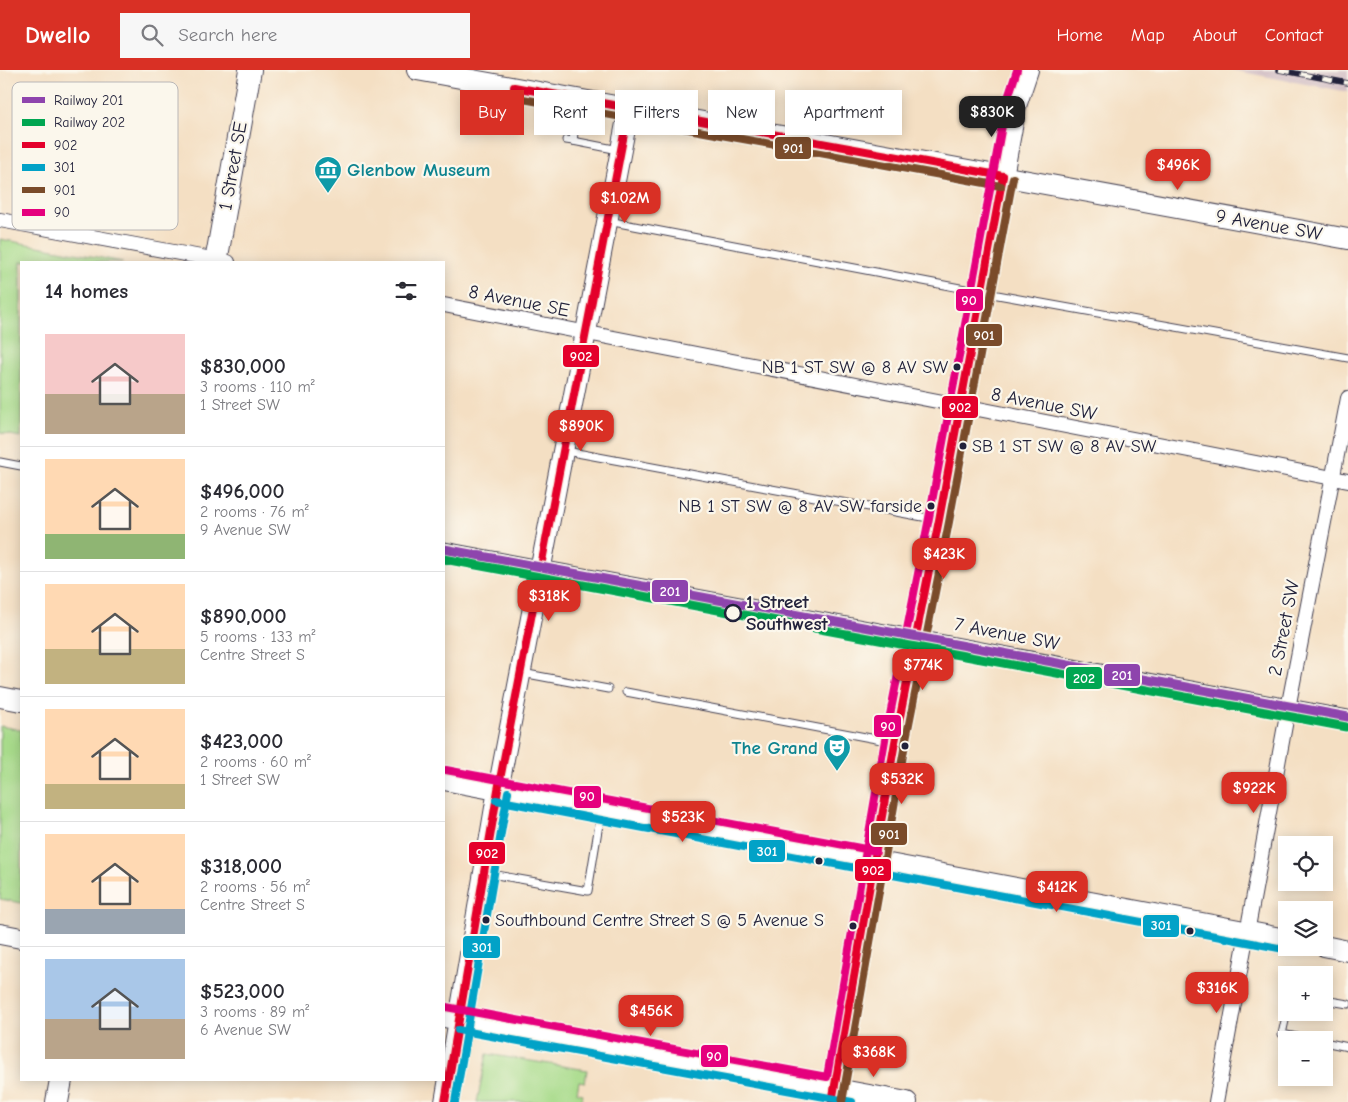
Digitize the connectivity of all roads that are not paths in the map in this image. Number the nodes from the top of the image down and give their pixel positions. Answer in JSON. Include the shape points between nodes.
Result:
{"nodes":[{"id":1,"x":250,"y":70,"type":"edge"},
{"id":2,"x":417,"y":70,"type":"edge"},
{"id":3,"x":1018,"y":70,"type":"edge"},
{"id":4,"x":1028,"y":70,"type":"edge"},
{"id":5,"x":514,"y":87,"type":"junction"},
{"id":6,"x":513,"y":90,"type":"edge"},
{"id":7,"x":534,"y":91,"type":"edge"},
{"id":8,"x":1016,"y":106,"type":"junction"},
{"id":9,"x":698,"y":121,"type":"edge"},
{"id":10,"x":570,"y":135,"type":"edge"},
{"id":11,"x":624,"y":135,"type":"edge"},
{"id":12,"x":621,"y":151,"type":"junction"},
{"id":13,"x":1002,"y":176,"type":"junction"},
{"id":14,"x":608,"y":221,"type":"junction"},
{"id":15,"x":52,"y":230,"type":"edge"},
{"id":16,"x":1348,"y":239,"type":"edge"},
{"id":17,"x":215,"y":261,"type":"edge"},
{"id":18,"x":220,"y":261,"type":"edge"},
{"id":19,"x":980,"y":292,"type":"junction"},
{"id":20,"x":445,"y":305,"type":"edge"},
{"id":21,"x":587,"y":333,"type":"junction"},
{"id":22,"x":1348,"y":358,"type":"edge"},
{"id":23,"x":1348,"y":398,"type":"edge"},
{"id":24,"x":960,"y":406,"type":"junction"},
{"id":25,"x":564,"y":451,"type":"junction"},
{"id":26,"x":0,"y":462,"type":"edge"},
{"id":27,"x":20,"y":466,"type":"edge"},
{"id":28,"x":1332,"y":477,"type":"junction"},
{"id":29,"x":1348,"y":481,"type":"edge"},
{"id":30,"x":939,"y":520,"type":"junction"},
{"id":31,"x":445,"y":546,"type":"edge"},
{"id":32,"x":542,"y":564,"type":"junction"},
{"id":33,"x":916,"y":633,"type":"junction"},
{"id":34,"x":522,"y":673,"type":"junction"},
{"id":35,"x":608,"y":689,"type":"dead end"},
{"id":36,"x":626,"y":692,"type":"dead end"},
{"id":37,"x":0,"y":697,"type":"edge"},
{"id":38,"x":20,"y":701,"type":"edge"},
{"id":39,"x":1289,"y":702,"type":"junction"},
{"id":40,"x":1348,"y":714,"type":"edge"},
{"id":41,"x":895,"y":742,"type":"junction"},
{"id":42,"x":445,"y":780,"type":"edge"},
{"id":43,"x":498,"y":790,"type":"junction"},
{"id":44,"x":602,"y":810,"type":"junction"},
{"id":45,"x":874,"y":861,"type":"junction"},
{"id":46,"x":485,"y":873,"type":"junction"},
{"id":47,"x":1247,"y":931,"type":"junction"},
{"id":48,"x":0,"y":934,"type":"edge"},
{"id":49,"x":1278,"y":937,"type":"edge"},
{"id":50,"x":20,"y":938,"type":"edge"},
{"id":51,"x":1333,"y":948,"type":"edge"},
{"id":52,"x":1348,"y":950,"type":"edge"},
{"id":53,"x":1333,"y":1002,"type":"edge"},
{"id":54,"x":1348,"y":1004,"type":"edge"},
{"id":55,"x":452,"y":1018,"type":"edge"},
{"id":56,"x":1333,"y":1044,"type":"edge"},
{"id":57,"x":1348,"y":1047,"type":"edge"},
{"id":58,"x":61,"y":1081,"type":"edge"},
{"id":59,"x":833,"y":1095,"type":"edge"},
{"id":60,"x":57,"y":1102,"type":"edge"},
{"id":61,"x":445,"y":1102,"type":"edge"},
{"id":62,"x":907,"y":1102,"type":"edge"},
{"id":63,"x":1216,"y":1102,"type":"edge"}],
"edges":[{"from":1,"to":18,"type":"main road","name":"1 Street SE"},
{"from":2,"to":5,"type":"main road","name":"9 Avenue SW"},
{"from":3,"to":8,"type":"main road"},
{"from":4,"to":8,"type":"main road"},
{"from":5,"to":6,"type":"lane"},
{"from":5,"to":7,"type":"main road","name":"9 Avenue SW"},
{"from":8,"to":13,"type":"main road"},
{"from":9,"to":13,"type":"main road","name":"9 Avenue SW"},
{"from":10,"to":12,"type":"lane","via":[[569,140]]},
{"from":11,"to":12,"type":"main road"},
{"from":12,"to":14,"type":"main road"},
{"from":13,"to":16,"type":"main road","name":"9 Avenue SW"},
{"from":13,"to":19,"type":"main road"},
{"from":14,"to":19,"type":"lane"},
{"from":14,"to":21,"type":"main road"},
{"from":15,"to":17,"type":"street"},
{"from":19,"to":22,"type":"lane"},
{"from":19,"to":24,"type":"main road"},
{"from":20,"to":21,"type":"street","name":"8 Avenue SE"},
{"from":21,"to":24,"type":"street","name":"8 Avenue SW"},
{"from":21,"to":25,"type":"main road"},
{"from":23,"to":28,"type":"street","name":"2 Street SW"},
{"from":24,"to":28,"type":"street","name":"8 Avenue SW"},
{"from":24,"to":30,"type":"main road"},
{"from":25,"to":30,"type":"lane"},
{"from":25,"to":32,"type":"main road"},
{"from":26,"to":27,"type":"lane"},
{"from":28,"to":29,"type":"street","name":"8 Avenue SW"},
{"from":28,"to":39,"type":"street","name":"2 Street SW"},
{"from":30,"to":33,"type":"main road"},
{"from":31,"to":32,"type":"lane","name":"7 Avenue SW"},
{"from":32,"to":33,"type":"lane","name":"7 Avenue SW"},
{"from":32,"to":34,"type":"main road"},
{"from":33,"to":39,"type":"lane","name":"7 Avenue SW"},
{"from":33,"to":41,"type":"main road"},
{"from":34,"to":35,"type":"lane"},
{"from":34,"to":43,"type":"main road"},
{"from":36,"to":41,"type":"lane"},
{"from":37,"to":38,"type":"main road"},
{"from":39,"to":40,"type":"lane","name":"7 Avenue SW"},
{"from":39,"to":47,"type":"street","name":"2 Street SW"},
{"from":41,"to":45,"type":"main road"},
{"from":42,"to":43,"type":"main road"},
{"from":43,"to":44,"type":"main road"},
{"from":43,"to":46,"type":"main road"},
{"from":44,"to":45,"type":"main road"},
{"from":44,"to":46,"type":"lane","via":[[588,892]]},
{"from":45,"to":47,"type":"main road"},
{"from":45,"to":59,"type":"main road"},
{"from":46,"to":55,"type":"main road"},
{"from":47,"to":49,"type":"main road"},
{"from":47,"to":63,"type":"street","name":"2 Street SW"},
{"from":48,"to":50,"type":"main road"},
{"from":51,"to":52,"type":"main road"},
{"from":53,"to":54,"type":"lane"},
{"from":55,"to":59,"type":"main road"},
{"from":55,"to":61,"type":"main road"},
{"from":56,"to":57,"type":"lane"},
{"from":58,"to":60,"type":"main road"},
{"from":59,"to":62,"type":"main road"}]}
